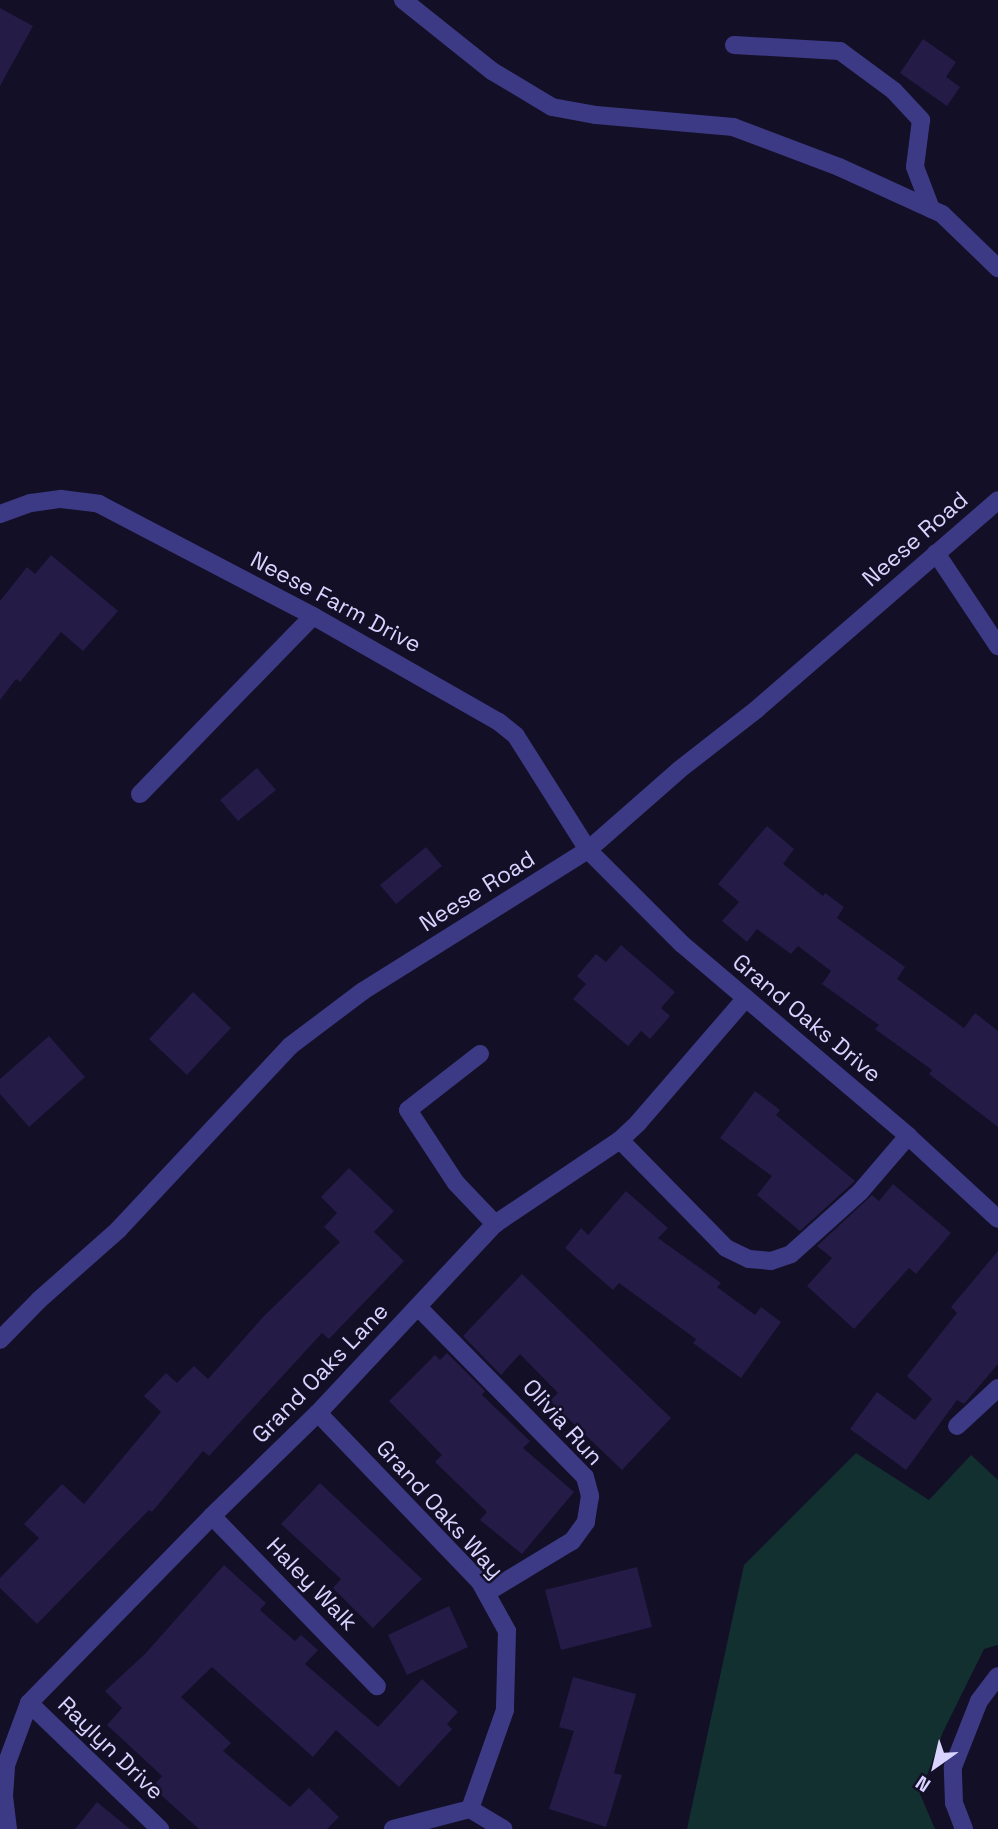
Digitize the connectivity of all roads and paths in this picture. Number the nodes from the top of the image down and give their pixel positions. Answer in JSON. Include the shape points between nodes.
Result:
{"nodes":[{"id":1,"x":403,"y":0,"type":"edge"},
{"id":2,"x":734,"y":45,"type":"dead end"},
{"id":3,"x":931,"y":209,"type":"junction"},
{"id":4,"x":998,"y":268,"type":"edge"},
{"id":5,"x":998,"y":500,"type":"edge"},
{"id":6,"x":0,"y":514,"type":"edge"},
{"id":7,"x":936,"y":553,"type":"junction"},
{"id":8,"x":313,"y":616,"type":"junction"},
{"id":9,"x":998,"y":646,"type":"edge"},
{"id":10,"x":140,"y":794,"type":"dead end"},
{"id":11,"x":587,"y":850,"type":"junction"},
{"id":12,"x":746,"y":998,"type":"junction"},
{"id":13,"x":480,"y":1054,"type":"dead end"},
{"id":14,"x":908,"y":1136,"type":"junction"},
{"id":15,"x":620,"y":1140,"type":"junction"},
{"id":16,"x":998,"y":1219,"type":"edge"},
{"id":17,"x":495,"y":1224,"type":"junction"},
{"id":18,"x":418,"y":1307,"type":"junction"},
{"id":19,"x":0,"y":1340,"type":"edge"},
{"id":20,"x":998,"y":1388,"type":"edge"},
{"id":21,"x":318,"y":1413,"type":"junction"},
{"id":22,"x":957,"y":1426,"type":"dead end"},
{"id":23,"x":212,"y":1516,"type":"junction"},
{"id":24,"x":486,"y":1593,"type":"junction"},
{"id":25,"x":998,"y":1676,"type":"edge"},
{"id":26,"x":377,"y":1686,"type":"dead end"},
{"id":27,"x":29,"y":1703,"type":"junction"},
{"id":28,"x":470,"y":1809,"type":"junction"},
{"id":29,"x":8,"y":1829,"type":"edge"},
{"id":30,"x":160,"y":1829,"type":"edge"},
{"id":31,"x":393,"y":1829,"type":"edge"},
{"id":32,"x":503,"y":1829,"type":"edge"},
{"id":33,"x":964,"y":1829,"type":"edge"}],
"edges":[{"from":1,"to":3,"type":"street","via":[[492,71],[552,107],[733,127],[839,167]]},
{"from":2,"to":3,"type":"street","via":[[840,51],[894,91],[921,120],[915,167]]},
{"from":3,"to":4,"type":"street","via":[[942,214]]},
{"from":5,"to":7,"type":"street","name":"Neese Road"},
{"from":6,"to":8,"type":"street","name":"Neese Farm Drive","via":[[61,499],[99,504]]},
{"from":7,"to":9,"type":"street"},
{"from":7,"to":11,"type":"street","name":"Neese Road"},
{"from":8,"to":10,"type":"street"},
{"from":8,"to":11,"type":"street","name":"Neese Farm Drive","via":[[471,704],[516,736]]},
{"from":11,"to":12,"type":"street","name":"Grand Oaks Drive","via":[[682,944]]},
{"from":11,"to":19,"type":"street","name":"Neese Road","via":[[363,991],[290,1046],[118,1230]]},
{"from":12,"to":14,"type":"street","name":"Grand Oaks Drive"},
{"from":12,"to":15,"type":"street","name":"Grand Oaks Lane"},
{"from":13,"to":17,"type":"street","via":[[408,1110],[456,1183]]},
{"from":14,"to":15,"type":"street","via":[[860,1192],[790,1254],[771,1261],[749,1259],[726,1248]]},
{"from":14,"to":16,"type":"street","name":"Grand Oaks Drive"},
{"from":15,"to":17,"type":"street","name":"Grand Oaks Lane"},
{"from":17,"to":18,"type":"street","name":"Grand Oaks Lane"},
{"from":18,"to":21,"type":"street","name":"Grand Oaks Lane"},
{"from":18,"to":24,"type":"street","name":"Olivia Run","via":[[585,1476],[590,1496],[586,1522],[572,1541]]},
{"from":20,"to":22,"type":"street"},
{"from":21,"to":23,"type":"street","name":"Grand Oaks Lane"},
{"from":21,"to":24,"type":"street","name":"Grand Oaks Way"},
{"from":23,"to":26,"type":"street","name":"Haley Walk"},
{"from":23,"to":27,"type":"street","name":"Grand Oaks Lane"},
{"from":24,"to":28,"type":"street","name":"Grand Oaks Way","via":[[508,1630],[505,1710]]},
{"from":25,"to":33,"type":"street","via":[[979,1701],[953,1767],[954,1802]]},
{"from":27,"to":29,"type":"street","name":"Grand Oaks Lane","via":[[6,1765]]},
{"from":27,"to":30,"type":"street","name":"Raylyn Drive"},
{"from":28,"to":31,"type":"street"},
{"from":28,"to":32,"type":"street"}]}
